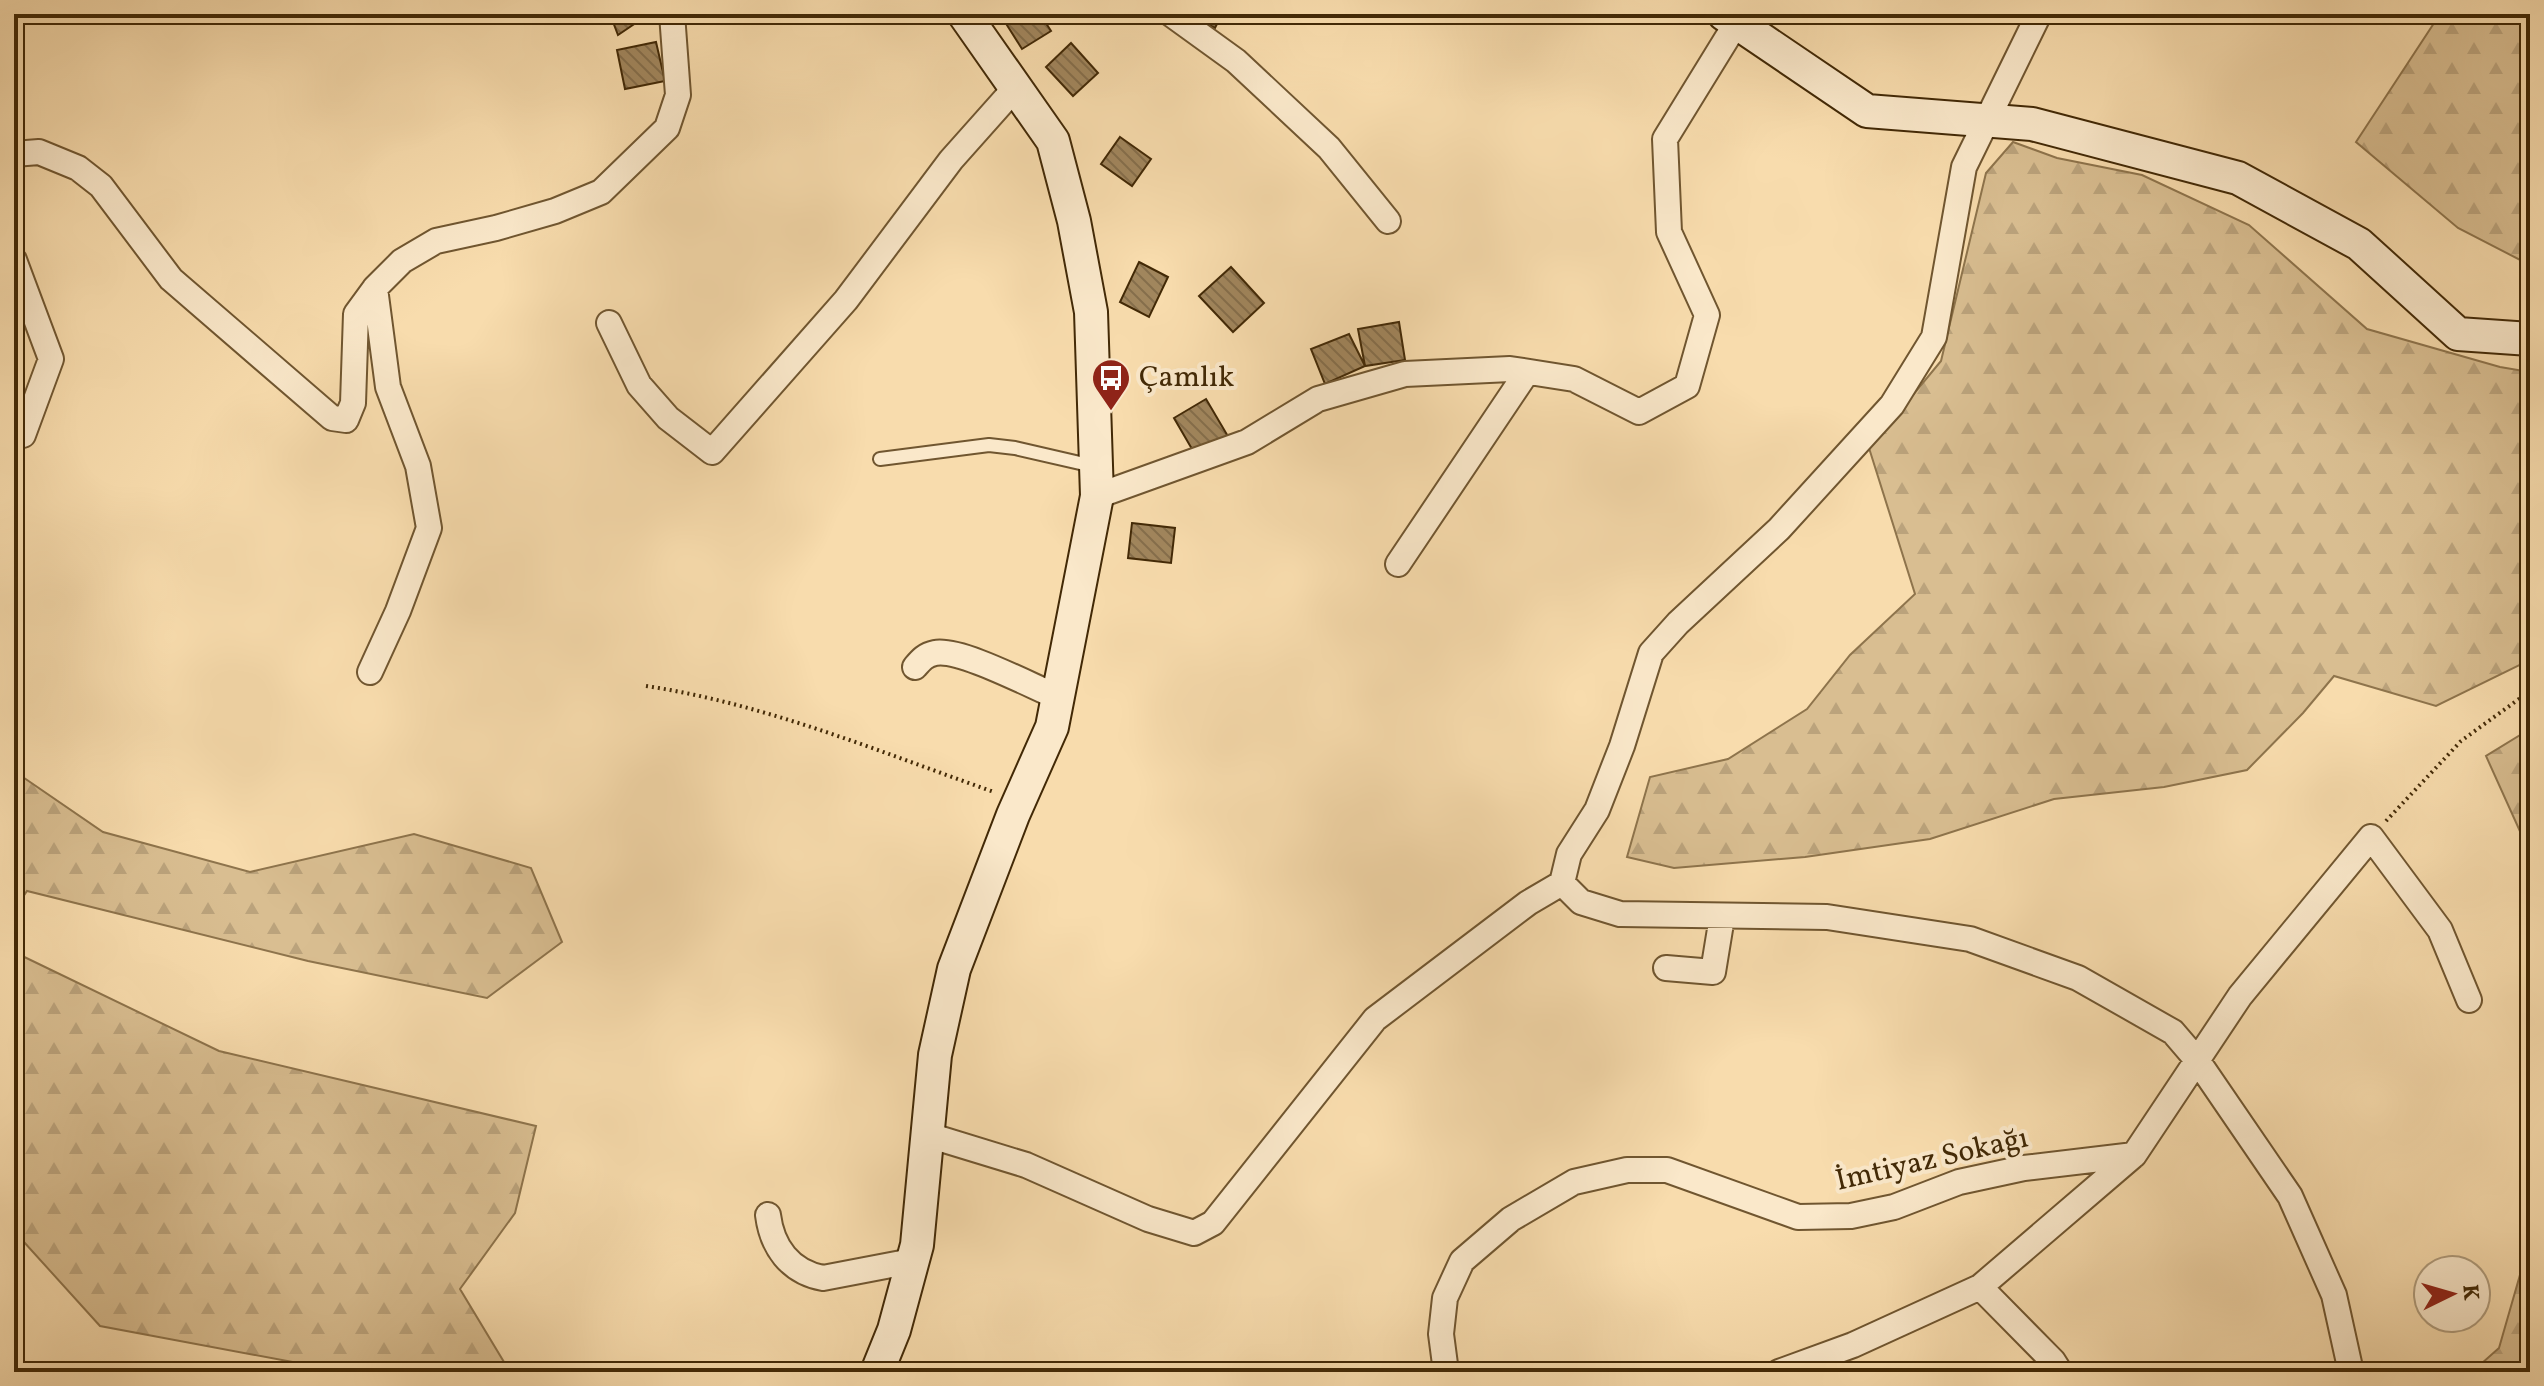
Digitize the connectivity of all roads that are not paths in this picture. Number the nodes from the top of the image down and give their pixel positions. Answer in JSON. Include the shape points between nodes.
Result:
{"nodes":[{"id":1,"x":672,"y":14,"type":"edge"},
{"id":2,"x":964,"y":14,"type":"edge"},
{"id":3,"x":1171,"y":14,"type":"edge"},
{"id":4,"x":2039,"y":14,"type":"edge"},
{"id":5,"x":1730,"y":18,"type":"edge"},
{"id":6,"x":1016,"y":87,"type":"junction"},
{"id":7,"x":1985,"y":121,"type":"junction"},
{"id":8,"x":14,"y":154,"type":"edge"},
{"id":9,"x":1388,"y":221,"type":"dead end"},
{"id":10,"x":14,"y":260,"type":"edge"},
{"id":11,"x":375,"y":288,"type":"junction"},
{"id":12,"x":609,"y":323,"type":"dead end"},
{"id":13,"x":2530,"y":339,"type":"edge"},
{"id":14,"x":1527,"y":372,"type":"junction"},
{"id":15,"x":14,"y":432,"type":"edge"},
{"id":16,"x":880,"y":459,"type":"dead end"},
{"id":17,"x":1096,"y":481,"type":"junction"},
{"id":18,"x":1398,"y":564,"type":"dead end"},
{"id":19,"x":915,"y":667,"type":"dead end"},
{"id":20,"x":370,"y":672,"type":"dead end"},
{"id":21,"x":1058,"y":697,"type":"junction"},
{"id":22,"x":1562,"y":883,"type":"junction"},
{"id":23,"x":1722,"y":917,"type":"junction"},
{"id":24,"x":1666,"y":968,"type":"dead end"},
{"id":25,"x":2469,"y":1000,"type":"dead end"},
{"id":26,"x":2197,"y":1060,"type":"junction"},
{"id":27,"x":928,"y":1135,"type":"junction"},
{"id":28,"x":2134,"y":1155,"type":"junction"},
{"id":29,"x":768,"y":1215,"type":"dead end"},
{"id":30,"x":912,"y":1261,"type":"junction"},
{"id":31,"x":1980,"y":1287,"type":"junction"},
{"id":32,"x":877,"y":1372,"type":"edge"},
{"id":33,"x":1446,"y":1372,"type":"edge"},
{"id":34,"x":1779,"y":1372,"type":"edge"},
{"id":35,"x":2060,"y":1372,"type":"edge"},
{"id":36,"x":2351,"y":1372,"type":"edge"}],
"edges":[{"from":1,"to":11,"type":"street","via":[[678,95],[667,128],[601,192],[555,211],[436,241],[402,261]]},
{"from":2,"to":6,"type":"street"},
{"from":3,"to":9,"type":"street","via":[[1236,61],[1329,148]]},
{"from":4,"to":7,"type":"street"},
{"from":5,"to":7,"type":"street","via":[[1867,111]]},
{"from":5,"to":14,"type":"street","via":[[1665,139],[1669,232],[1707,315],[1687,386],[1639,412],[1574,379]]},
{"from":6,"to":12,"type":"street","via":[[951,160],[846,300],[712,452],[668,418],[639,385]]},
{"from":6,"to":17,"type":"street","via":[[1053,141],[1074,221],[1091,312]]},
{"from":7,"to":13,"type":"street","via":[[2032,124],[2238,178],[2359,244],[2458,334]]},
{"from":7,"to":22,"type":"street","via":[[1964,167],[1934,337],[1892,405],[1779,529],[1651,653],[1622,746],[1597,810],[1569,854]]},
{"from":8,"to":11,"type":"street","via":[[39,152],[78,168],[101,186],[171,279],[332,418],[346,420],[353,403],[356,314]]},
{"from":10,"to":15,"type":"street","via":[[51,359],[23,435]]},
{"from":11,"to":20,"type":"street","via":[[388,387],[418,466],[429,528]]},
{"from":14,"to":17,"type":"street","via":[[1405,374],[1318,399],[1247,442]]},
{"from":14,"to":18,"type":"street"},
{"from":16,"to":17,"type":"lane","via":[[989,445],[1015,448]]},
{"from":17,"to":21,"type":"street"},
{"from":19,"to":21,"type":"street","via":[[923,657],[956,654]]},
{"from":21,"to":27,"type":"street","via":[[1052,727],[954,969],[935,1055]]},
{"from":22,"to":23,"type":"street","via":[[1581,902],[1620,914]]},
{"from":22,"to":27,"type":"street","via":[[1375,1019],[1213,1223],[1194,1233],[1148,1219],[1026,1165]]},
{"from":23,"to":24,"type":"street","via":[[1713,972]]},
{"from":23,"to":26,"type":"street","via":[[1827,917],[1970,939],[2078,978],[2173,1032]]},
{"from":25,"to":26,"type":"street","via":[[2440,930],[2371,837],[2240,996]]},
{"from":26,"to":28,"type":"street"},
{"from":26,"to":36,"type":"street","via":[[2290,1196],[2334,1295]]},
{"from":27,"to":30,"type":"street"},
{"from":28,"to":31,"type":"street"},
{"from":28,"to":33,"type":"street","name":"İmtiyaz Sokağı","via":[[1959,1182],[1894,1207],[1851,1216],[1798,1217],[1667,1170],[1627,1170],[1574,1182],[1511,1219],[1462,1261],[1445,1298],[1441,1334]]},
{"from":29,"to":30,"type":"street","via":[[770,1230],[789,1264],[810,1276]]},
{"from":30,"to":32,"type":"street"},
{"from":31,"to":34,"type":"street"},
{"from":31,"to":35,"type":"street"}]}
